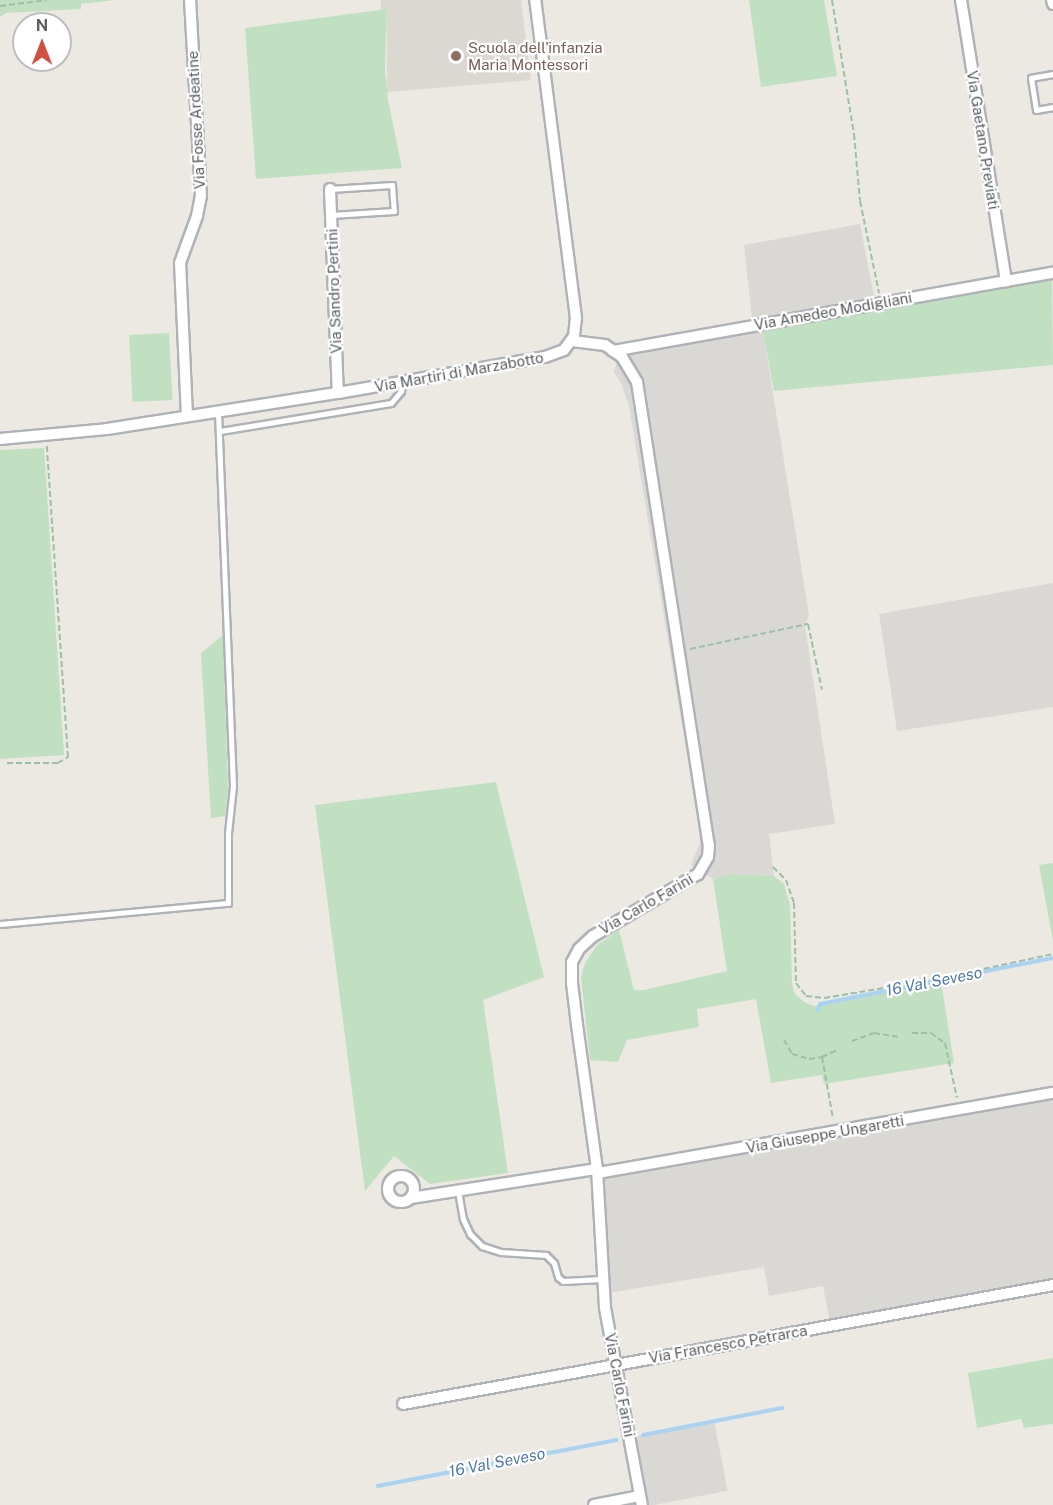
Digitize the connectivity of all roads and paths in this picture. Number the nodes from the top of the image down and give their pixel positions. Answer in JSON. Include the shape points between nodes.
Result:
{"nodes":[{"id":1,"x":47,"y":0,"type":"edge"},
{"id":2,"x":190,"y":0,"type":"edge"},
{"id":3,"x":536,"y":0,"type":"edge"},
{"id":4,"x":832,"y":0,"type":"edge"},
{"id":5,"x":961,"y":0,"type":"edge"},
{"id":6,"x":0,"y":6,"type":"edge"},
{"id":7,"x":1053,"y":74,"type":"edge"},
{"id":8,"x":1053,"y":107,"type":"edge"},
{"id":9,"x":330,"y":189,"type":"joint"},
{"id":10,"x":332,"y":215,"type":"junction"},
{"id":11,"x":1053,"y":273,"type":"edge"},
{"id":12,"x":1006,"y":281,"type":"junction"},
{"id":13,"x":881,"y":302,"type":"junction"},
{"id":14,"x":572,"y":341,"type":"junction"},
{"id":15,"x":613,"y":351,"type":"junction"},
{"id":16,"x":402,"y":381,"type":"junction"},
{"id":17,"x":338,"y":393,"type":"junction"},
{"id":18,"x":218,"y":411,"type":"junction"},
{"id":19,"x":186,"y":416,"type":"junction"},
{"id":20,"x":220,"y":431,"type":"junction"},
{"id":21,"x":47,"y":436,"type":"junction"},
{"id":22,"x":0,"y":439,"type":"edge"},
{"id":23,"x":678,"y":651,"type":"junction"},
{"id":24,"x":822,"y":690,"type":"dead end"},
{"id":25,"x":7,"y":763,"type":"dead end"},
{"id":26,"x":773,"y":867,"type":"dead end"},
{"id":27,"x":0,"y":924,"type":"edge"},
{"id":28,"x":1053,"y":954,"type":"edge"},
{"id":29,"x":912,"y":1033,"type":"dead end"},
{"id":30,"x":898,"y":1037,"type":"dead end"},
{"id":31,"x":784,"y":1040,"type":"dead end"},
{"id":32,"x":852,"y":1041,"type":"dead end"},
{"id":33,"x":837,"y":1050,"type":"dead end"},
{"id":34,"x":822,"y":1057,"type":"junction"},
{"id":35,"x":1053,"y":1092,"type":"edge"},
{"id":36,"x":959,"y":1110,"type":"junction"},
{"id":37,"x":836,"y":1132,"type":"junction"},
{"id":38,"x":597,"y":1171,"type":"junction"},
{"id":39,"x":413,"y":1184,"type":"junction"},
{"id":40,"x":458,"y":1191,"type":"junction"},
{"id":41,"x":441,"y":1193,"type":"junction"},
{"id":42,"x":411,"y":1198,"type":"junction"},
{"id":43,"x":602,"y":1279,"type":"junction"},
{"id":44,"x":1053,"y":1286,"type":"edge"},
{"id":45,"x":616,"y":1364,"type":"junction"},
{"id":46,"x":403,"y":1404,"type":"dead end"},
{"id":47,"x":641,"y":1500,"type":"edge"},
{"id":48,"x":594,"y":1505,"type":"edge"}],
"edges":[{"from":1,"to":6,"type":"path"},
{"from":2,"to":19,"type":"street","name":"Via Fosse Ardeatine","via":[[201,196],[180,264]]},
{"from":3,"to":14,"type":"street","via":[[576,318]]},
{"from":4,"to":13,"type":"path","via":[[854,134],[860,201]]},
{"from":5,"to":12,"type":"street","name":"Via Gaetano Previati"},
{"from":7,"to":8,"type":"lane","via":[[1031,78],[1036,110]]},
{"from":9,"to":10,"type":"street","name":"Via Sandro Pertini"},
{"from":9,"to":10,"type":"lane","via":[[393,185],[394,211]]},
{"from":10,"to":17,"type":"street","name":"Via Sandro Pertini"},
{"from":11,"to":12,"type":"street","name":"Via Amedeo Modigliani"},
{"from":12,"to":13,"type":"street","name":"Via Amedeo Modigliani"},
{"from":13,"to":15,"type":"street","name":"Via Amedeo Modigliani"},
{"from":14,"to":15,"type":"street","name":"Via Carlo Farini","via":[[595,342]]},
{"from":14,"to":16,"type":"street","name":"Via Martiri di Marzabotto","via":[[564,350],[545,357]]},
{"from":15,"to":23,"type":"street","name":"Via Carlo Farini","via":[[633,372],[640,393]]},
{"from":16,"to":17,"type":"street","name":"Via Martiri di Marzabotto"},
{"from":16,"to":20,"type":"lane","via":[[401,391],[391,403]]},
{"from":17,"to":18,"type":"street","name":"Via Martiri di Marzabotto"},
{"from":18,"to":19,"type":"street","name":"Via Martiri di Marzabotto"},
{"from":18,"to":20,"type":"lane"},
{"from":19,"to":21,"type":"street","name":"Via Martiri di Marzabotto"},
{"from":20,"to":27,"type":"lane","via":[[233,786],[228,903]]},
{"from":21,"to":22,"type":"street","name":"Via Martiri di Marzabotto"},
{"from":21,"to":25,"type":"path","via":[[68,757],[58,763]]},
{"from":23,"to":24,"type":"path","via":[[808,624]]},
{"from":23,"to":38,"type":"street","name":"Via Carlo Farini","via":[[708,857],[698,874],[593,936],[579,949],[572,963]]},
{"from":26,"to":28,"type":"path","via":[[786,880],[794,903],[796,983],[806,996],[824,998],[931,980]]},
{"from":29,"to":36,"type":"path","via":[[931,1033],[945,1043]]},
{"from":30,"to":32,"type":"path","via":[[874,1033]]},
{"from":31,"to":34,"type":"path","via":[[795,1056]]},
{"from":33,"to":34,"type":"path"},
{"from":34,"to":37,"type":"path"},
{"from":35,"to":36,"type":"street","name":"Via Giuseppe Ungaretti"},
{"from":36,"to":37,"type":"street","name":"Via Giuseppe Ungaretti"},
{"from":37,"to":38,"type":"street","name":"Via Giuseppe Ungaretti"},
{"from":38,"to":40,"type":"street","name":"Via Giuseppe Ungaretti"},
{"from":38,"to":43,"type":"street","name":"Via Carlo Farini"},
{"from":39,"to":41,"type":"street","name":"Via Giuseppe Ungaretti"},
{"from":39,"to":42,"type":"street"},
{"from":39,"to":42,"type":"street","via":[[406,1177],[398,1177],[390,1182],[388,1190],[391,1198],[399,1202]]},
{"from":40,"to":41,"type":"street","name":"Via Giuseppe Ungaretti"},
{"from":40,"to":43,"type":"lane","via":[[463,1219],[482,1246],[501,1252],[546,1255],[563,1281]]},
{"from":41,"to":42,"type":"street","name":"Via Giuseppe Ungaretti"},
{"from":43,"to":45,"type":"street","name":"Via Carlo Farini"},
{"from":44,"to":45,"type":"street","name":"Via Francesco Petrarca"},
{"from":45,"to":46,"type":"street","name":"Via Francesco Petrarca"},
{"from":45,"to":47,"type":"street","name":"Via Carlo Farini"},
{"from":47,"to":48,"type":"street"}]}
